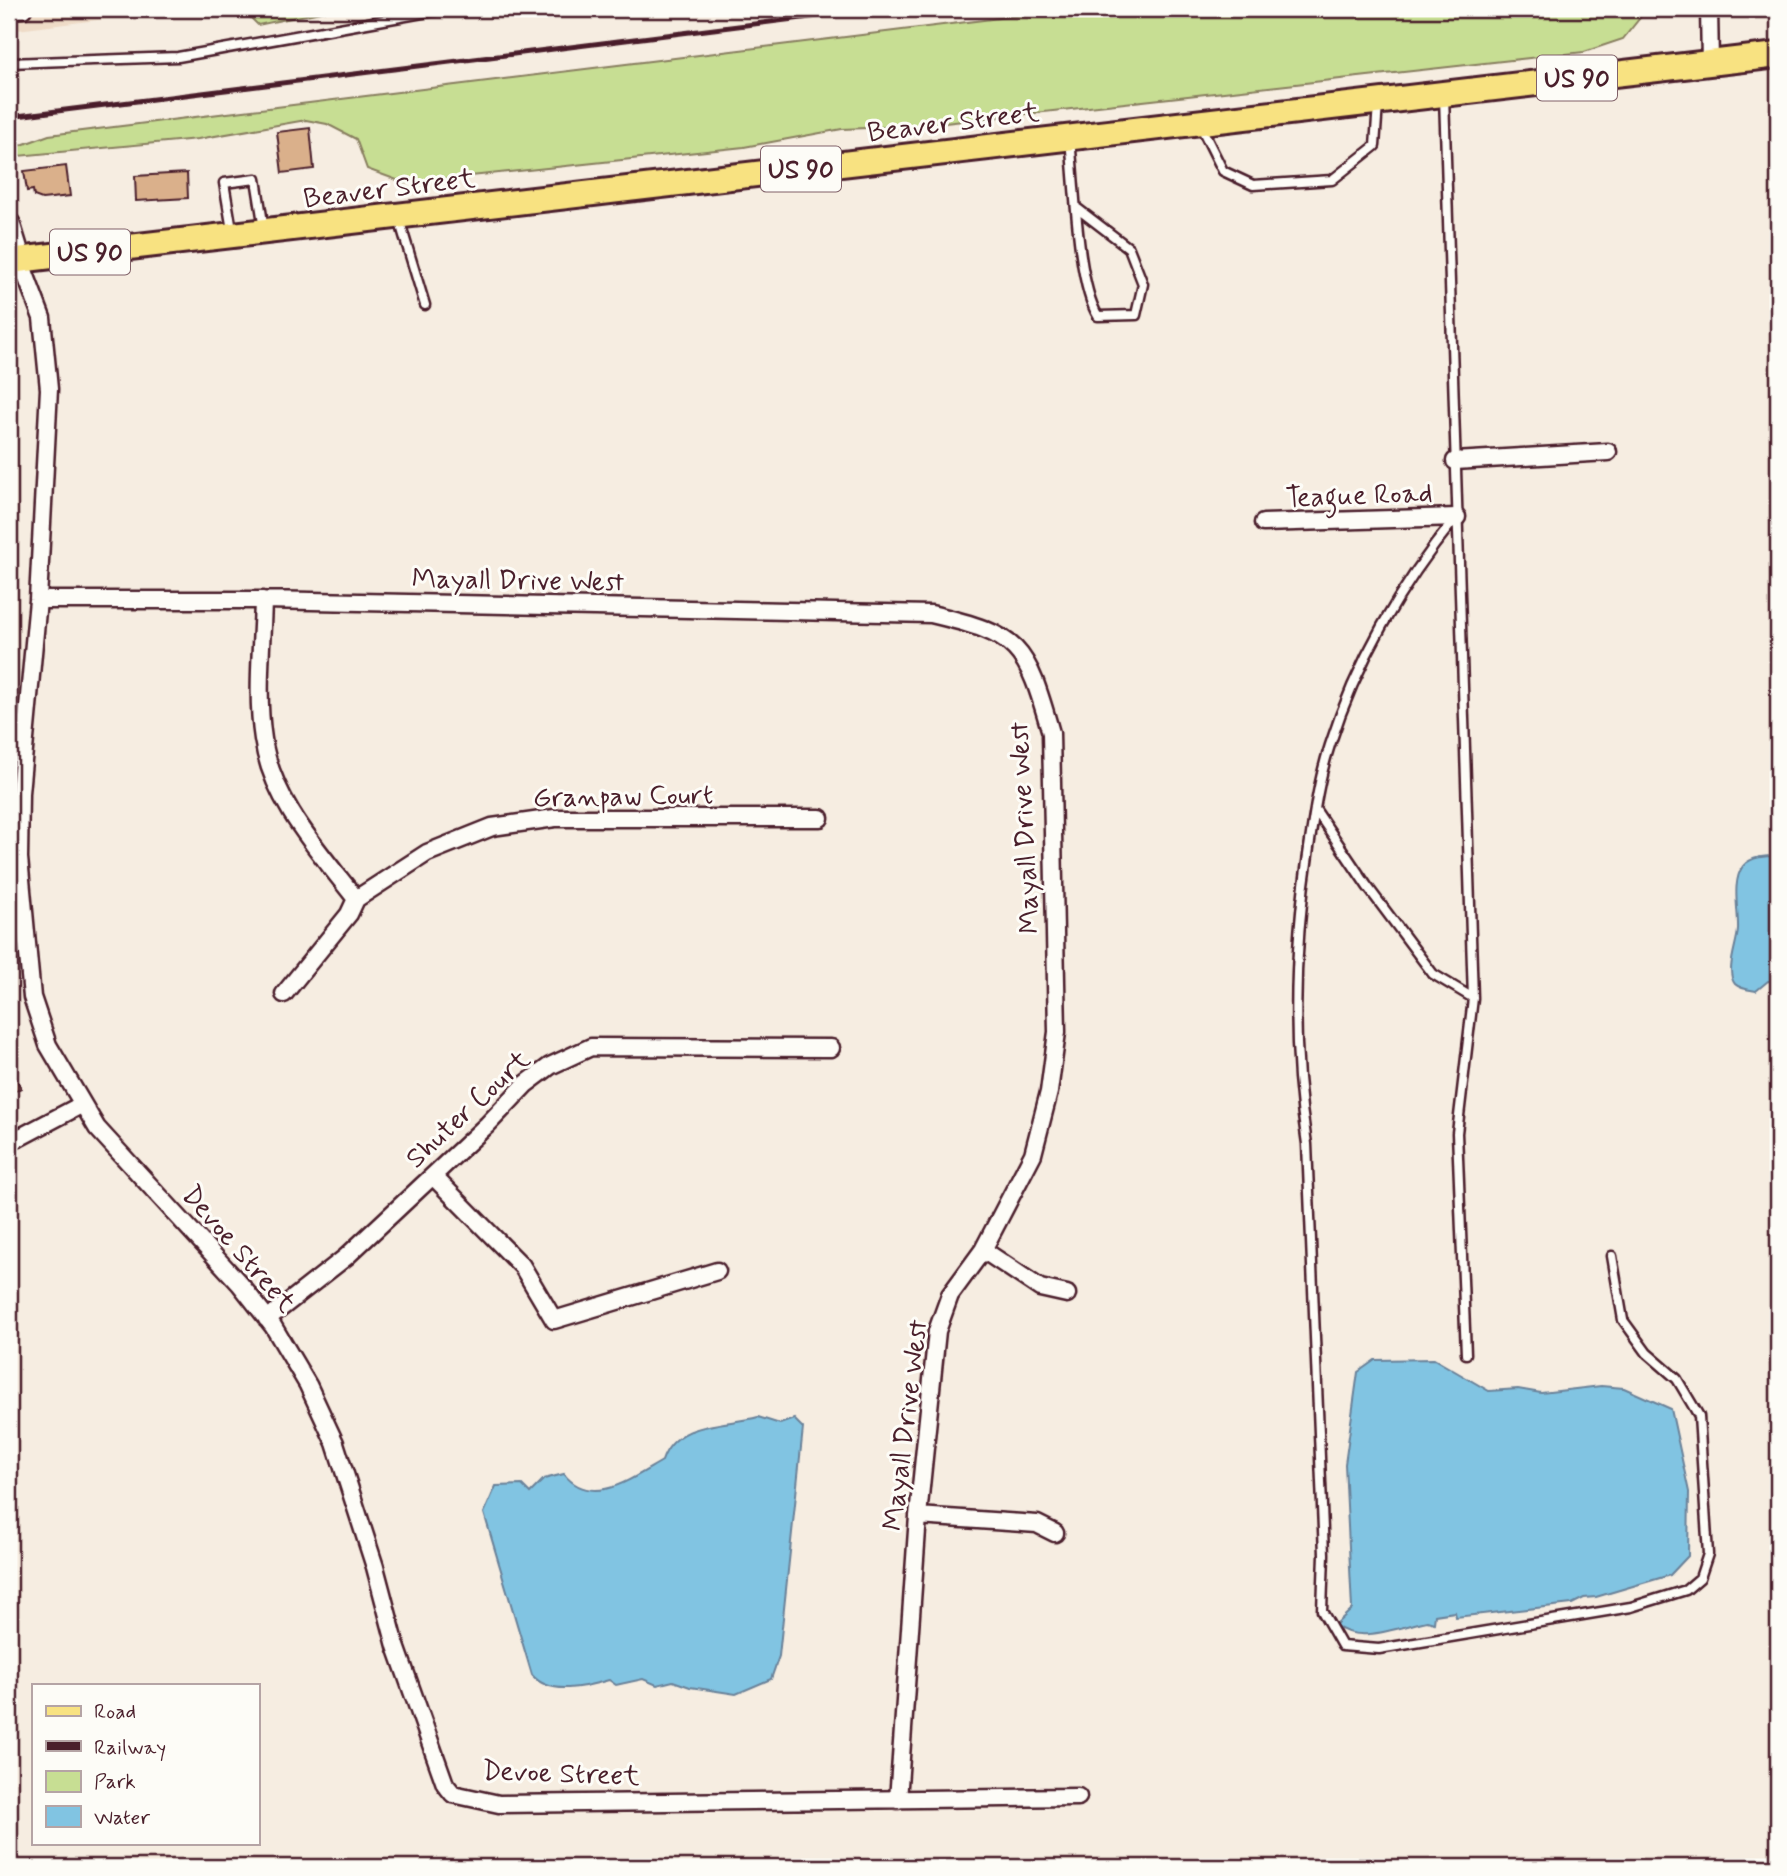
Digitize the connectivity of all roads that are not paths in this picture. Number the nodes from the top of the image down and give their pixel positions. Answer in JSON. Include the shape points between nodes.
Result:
{"nodes":[{"id":1,"x":23,"y":9,"type":"edge"},
{"id":2,"x":445,"y":9,"type":"edge"},
{"id":3,"x":1709,"y":9,"type":"edge"},
{"id":4,"x":9,"y":10,"type":"edge"},
{"id":5,"x":1778,"y":55,"type":"edge"},
{"id":6,"x":9,"y":63,"type":"edge"},
{"id":7,"x":1710,"y":63,"type":"junction"},
{"id":8,"x":1444,"y":93,"type":"junction"},
{"id":9,"x":1378,"y":101,"type":"junction"},
{"id":10,"x":1199,"y":122,"type":"junction"},
{"id":11,"x":1070,"y":137,"type":"junction"},
{"id":12,"x":1078,"y":209,"type":"junction"},
{"id":13,"x":398,"y":216,"type":"junction"},
{"id":14,"x":9,"y":224,"type":"edge"},
{"id":15,"x":264,"y":232,"type":"junction"},
{"id":16,"x":233,"y":235,"type":"junction"},
{"id":17,"x":13,"y":257,"type":"edge"},
{"id":18,"x":425,"y":305,"type":"dead end"},
{"id":19,"x":1608,"y":452,"type":"dead end"},
{"id":20,"x":1454,"y":461,"type":"junction"},
{"id":21,"x":1457,"y":517,"type":"junction"},
{"id":22,"x":1263,"y":523,"type":"dead end"},
{"id":23,"x":38,"y":600,"type":"junction"},
{"id":24,"x":262,"y":600,"type":"junction"},
{"id":25,"x":1315,"y":809,"type":"junction"},
{"id":26,"x":820,"y":818,"type":"dead end"},
{"id":27,"x":14,"y":858,"type":"edge"},
{"id":28,"x":356,"y":899,"type":"junction"},
{"id":29,"x":284,"y":994,"type":"dead end"},
{"id":30,"x":1473,"y":998,"type":"junction"},
{"id":31,"x":831,"y":1048,"type":"dead end"},
{"id":32,"x":81,"y":1105,"type":"junction"},
{"id":33,"x":9,"y":1143,"type":"edge"},
{"id":34,"x":433,"y":1176,"type":"junction"},
{"id":35,"x":983,"y":1250,"type":"junction"},
{"id":36,"x":1612,"y":1256,"type":"dead end"},
{"id":37,"x":717,"y":1271,"type":"dead end"},
{"id":38,"x":1067,"y":1294,"type":"dead end"},
{"id":39,"x":267,"y":1319,"type":"junction"},
{"id":40,"x":1466,"y":1354,"type":"dead end"},
{"id":41,"x":918,"y":1516,"type":"junction"},
{"id":42,"x":1055,"y":1533,"type":"dead end"},
{"id":43,"x":1078,"y":1797,"type":"dead end"},
{"id":44,"x":898,"y":1800,"type":"junction"}],
"edges":[{"from":1,"to":4,"type":"street"},
{"from":2,"to":6,"type":"lane","via":[[178,57]]},
{"from":3,"to":7,"type":"street"},
{"from":5,"to":7,"type":"main road","name":"Beaver Street","number":"US 90"},
{"from":7,"to":8,"type":"main road","name":"Beaver Street","number":"US 90"},
{"from":8,"to":9,"type":"main road","name":"Beaver Street","number":"US 90"},
{"from":8,"to":20,"type":"lane"},
{"from":9,"to":10,"type":"main road","name":"Beaver Street","number":"US 90"},
{"from":9,"to":10,"type":"lane","via":[[1376,146],[1332,180],[1253,185],[1223,171]]},
{"from":10,"to":11,"type":"main road","name":"Beaver Street","number":"US 90"},
{"from":11,"to":12,"type":"lane"},
{"from":11,"to":13,"type":"main road","name":"Beaver Street","number":"US 90"},
{"from":12,"to":12,"type":"lane","via":[[1088,300],[1098,316],[1136,315],[1143,284],[1129,248]]},
{"from":13,"to":15,"type":"main road","name":"Beaver Street","number":"US 90"},
{"from":13,"to":18,"type":"lane"},
{"from":14,"to":17,"type":"main road","name":"Devoe Street"},
{"from":15,"to":16,"type":"main road","name":"Beaver Street","number":"US 90"},
{"from":15,"to":16,"type":"lane","via":[[256,179],[224,183]]},
{"from":16,"to":17,"type":"main road","name":"Beaver Street","number":"US 90"},
{"from":17,"to":23,"type":"street","name":"Devoe Street","via":[[42,318],[50,389]]},
{"from":19,"to":20,"type":"street","name":"Teague Road"},
{"from":20,"to":21,"type":"lane"},
{"from":21,"to":22,"type":"street","name":"Teague Road"},
{"from":21,"to":25,"type":"lane","via":[[1419,564],[1356,676],[1329,746]]},
{"from":21,"to":30,"type":"lane"},
{"from":23,"to":24,"type":"street","name":"Mayall Drive West"},
{"from":23,"to":27,"type":"street","name":"Devoe Street"},
{"from":24,"to":28,"type":"street","via":[[261,724],[270,769],[302,828]]},
{"from":24,"to":35,"type":"street","name":"Mayall Drive West","via":[[931,614],[979,625],[1011,642],[1025,658],[1051,733],[1057,1032],[1049,1092],[1033,1153]]},
{"from":25,"to":30,"type":"lane","via":[[1433,974]]},
{"from":25,"to":36,"type":"lane","via":[[1298,929],[1296,997],[1308,1171],[1324,1554],[1322,1611],[1342,1646],[1379,1648],[1631,1608],[1686,1590],[1700,1578],[1708,1554],[1699,1416],[1677,1379],[1647,1353],[1623,1320]]},
{"from":26,"to":28,"type":"street","name":"Granpaw Court","via":[[555,818],[492,827],[427,853]]},
{"from":27,"to":32,"type":"street","name":"Devoe Street","via":[[32,997],[48,1045]]},
{"from":28,"to":29,"type":"street","name":"Granpaw Court"},
{"from":30,"to":40,"type":"lane","via":[[1457,1133]]},
{"from":31,"to":34,"type":"street","name":"Shuter Court","via":[[590,1047],[550,1066],[526,1084]]},
{"from":32,"to":33,"type":"street"},
{"from":32,"to":39,"type":"street","name":"Devoe Street","via":[[96,1128]]},
{"from":34,"to":37,"type":"street","via":[[522,1266],[554,1320]]},
{"from":34,"to":39,"type":"street","name":"Shuter Court","via":[[346,1257]]},
{"from":35,"to":38,"type":"street","via":[[1040,1288]]},
{"from":35,"to":41,"type":"street","name":"Mayall Drive West","via":[[950,1295],[937,1331]]},
{"from":39,"to":44,"type":"street","name":"Devoe Street","via":[[308,1385],[335,1443],[396,1646],[445,1784],[453,1794],[499,1804]]},
{"from":41,"to":42,"type":"street","via":[[1037,1524]]},
{"from":41,"to":44,"type":"street","name":"Mayall Drive West"},
{"from":43,"to":44,"type":"street","name":"Devoe Street"}]}
